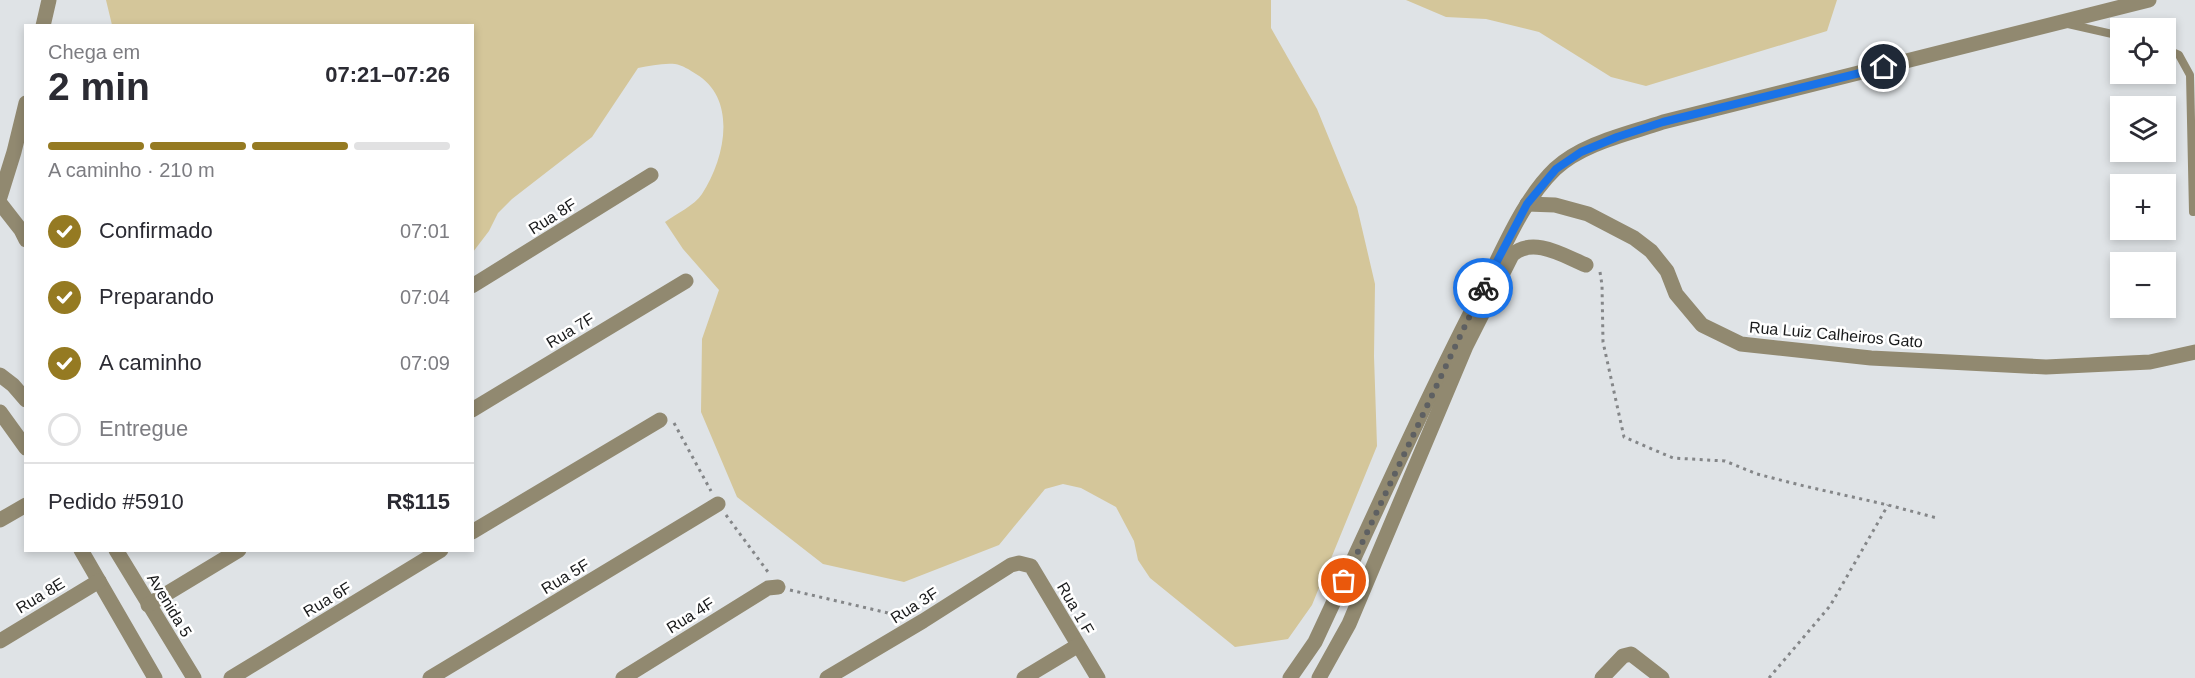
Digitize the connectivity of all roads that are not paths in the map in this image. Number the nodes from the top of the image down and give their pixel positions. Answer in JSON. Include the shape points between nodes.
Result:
{"nodes":[{"id":1,"x":49,"y":0,"type":"edge"},
{"id":2,"x":2149,"y":0,"type":"edge"},
{"id":3,"x":2060,"y":23,"type":"junction"},
{"id":4,"x":43,"y":24,"type":"edge"},
{"id":5,"x":2110,"y":34,"type":"edge"},
{"id":6,"x":2176,"y":54,"type":"edge"},
{"id":7,"x":24,"y":111,"type":"edge"},
{"id":8,"x":651,"y":175,"type":"dead end"},
{"id":9,"x":0,"y":196,"type":"edge"},
{"id":10,"x":0,"y":202,"type":"edge"},
{"id":11,"x":1527,"y":204,"type":"junction"},
{"id":12,"x":2193,"y":212,"type":"dead end"},
{"id":13,"x":24,"y":236,"type":"edge"},
{"id":14,"x":1586,"y":265,"type":"road end"},
{"id":15,"x":686,"y":281,"type":"dead end"},
{"id":16,"x":474,"y":285,"type":"edge"},
{"id":17,"x":2195,"y":352,"type":"edge"},
{"id":18,"x":0,"y":375,"type":"edge"},
{"id":19,"x":24,"y":398,"type":"edge"},
{"id":20,"x":474,"y":409,"type":"edge"},
{"id":21,"x":0,"y":412,"type":"edge"},
{"id":22,"x":660,"y":420,"type":"dead end"},
{"id":23,"x":24,"y":445,"type":"edge"},
{"id":24,"x":718,"y":504,"type":"dead end"},
{"id":25,"x":24,"y":506,"type":"edge"},
{"id":26,"x":0,"y":520,"type":"edge"},
{"id":27,"x":474,"y":531,"type":"edge"},
{"id":28,"x":82,"y":552,"type":"edge"},
{"id":29,"x":118,"y":552,"type":"edge"},
{"id":30,"x":236,"y":552,"type":"edge"},
{"id":31,"x":438,"y":552,"type":"edge"},
{"id":32,"x":1019,"y":563,"type":"joint"},
{"id":33,"x":99,"y":581,"type":"junction"},
{"id":34,"x":778,"y":587,"type":"road end"},
{"id":35,"x":148,"y":605,"type":"junction"},
{"id":36,"x":0,"y":641,"type":"edge"},
{"id":37,"x":1077,"y":646,"type":"junction"},
{"id":38,"x":153,"y":674,"type":"edge"},
{"id":39,"x":136,"y":678,"type":"edge"},
{"id":40,"x":194,"y":678,"type":"edge"},
{"id":41,"x":231,"y":678,"type":"edge"},
{"id":42,"x":430,"y":678,"type":"edge"},
{"id":43,"x":623,"y":678,"type":"edge"},
{"id":44,"x":827,"y":678,"type":"edge"},
{"id":45,"x":1024,"y":678,"type":"edge"},
{"id":46,"x":1098,"y":678,"type":"edge"},
{"id":47,"x":1290,"y":678,"type":"edge"},
{"id":48,"x":1319,"y":678,"type":"edge"},
{"id":49,"x":1602,"y":678,"type":"edge"},
{"id":50,"x":1662,"y":678,"type":"edge"}],
"edges":[{"from":1,"to":4,"type":"street"},
{"from":2,"to":3,"type":"street"},
{"from":3,"to":5,"type":"lane"},
{"from":3,"to":11,"type":"street","via":[[1663,122],[1617,137],[1581,152],[1556,169]]},
{"from":6,"to":12,"type":"lane","via":[[2190,75]]},
{"from":7,"to":9,"type":"street"},
{"from":8,"to":16,"type":"street","name":"Rua 8F"},
{"from":10,"to":13,"type":"street"},
{"from":11,"to":17,"type":"street","name":"Rua Luiz Calheiros Gato","via":[[1588,214],[1634,238],[1667,270],[1676,294],[1702,325],[1741,344],[1871,358],[2046,367],[2150,362]]},
{"from":11,"to":47,"type":"street","via":[[1469,315],[1315,642]]},
{"from":14,"to":48,"type":"street","via":[[1537,246],[1518,249],[1512,255],[1466,346],[1349,624]]},
{"from":15,"to":20,"type":"street","name":"Rua 7F"},
{"from":18,"to":19,"type":"street"},
{"from":21,"to":23,"type":"street"},
{"from":22,"to":27,"type":"street"},
{"from":24,"to":42,"type":"street","name":"Rua 5F"},
{"from":25,"to":26,"type":"street"},
{"from":28,"to":33,"type":"street"},
{"from":29,"to":35,"type":"street","name":"Avenida 5"},
{"from":30,"to":35,"type":"street"},
{"from":31,"to":41,"type":"street","name":"Rua 6F"},
{"from":32,"to":37,"type":"street","name":"Rua 1 F","via":[[1031,566]]},
{"from":32,"to":44,"type":"street","name":"Rua 3F"},
{"from":33,"to":36,"type":"street","name":"Rua 8E"},
{"from":33,"to":38,"type":"street"},
{"from":34,"to":43,"type":"street","name":"Rua 4F","via":[[768,588]]},
{"from":35,"to":40,"type":"street","name":"Avenida 5"},
{"from":37,"to":45,"type":"street"},
{"from":37,"to":46,"type":"street","name":"Rua 1 F"},
{"from":38,"to":39,"type":"street"},
{"from":49,"to":50,"type":"street","via":[[1623,656],[1631,654]]}]}
